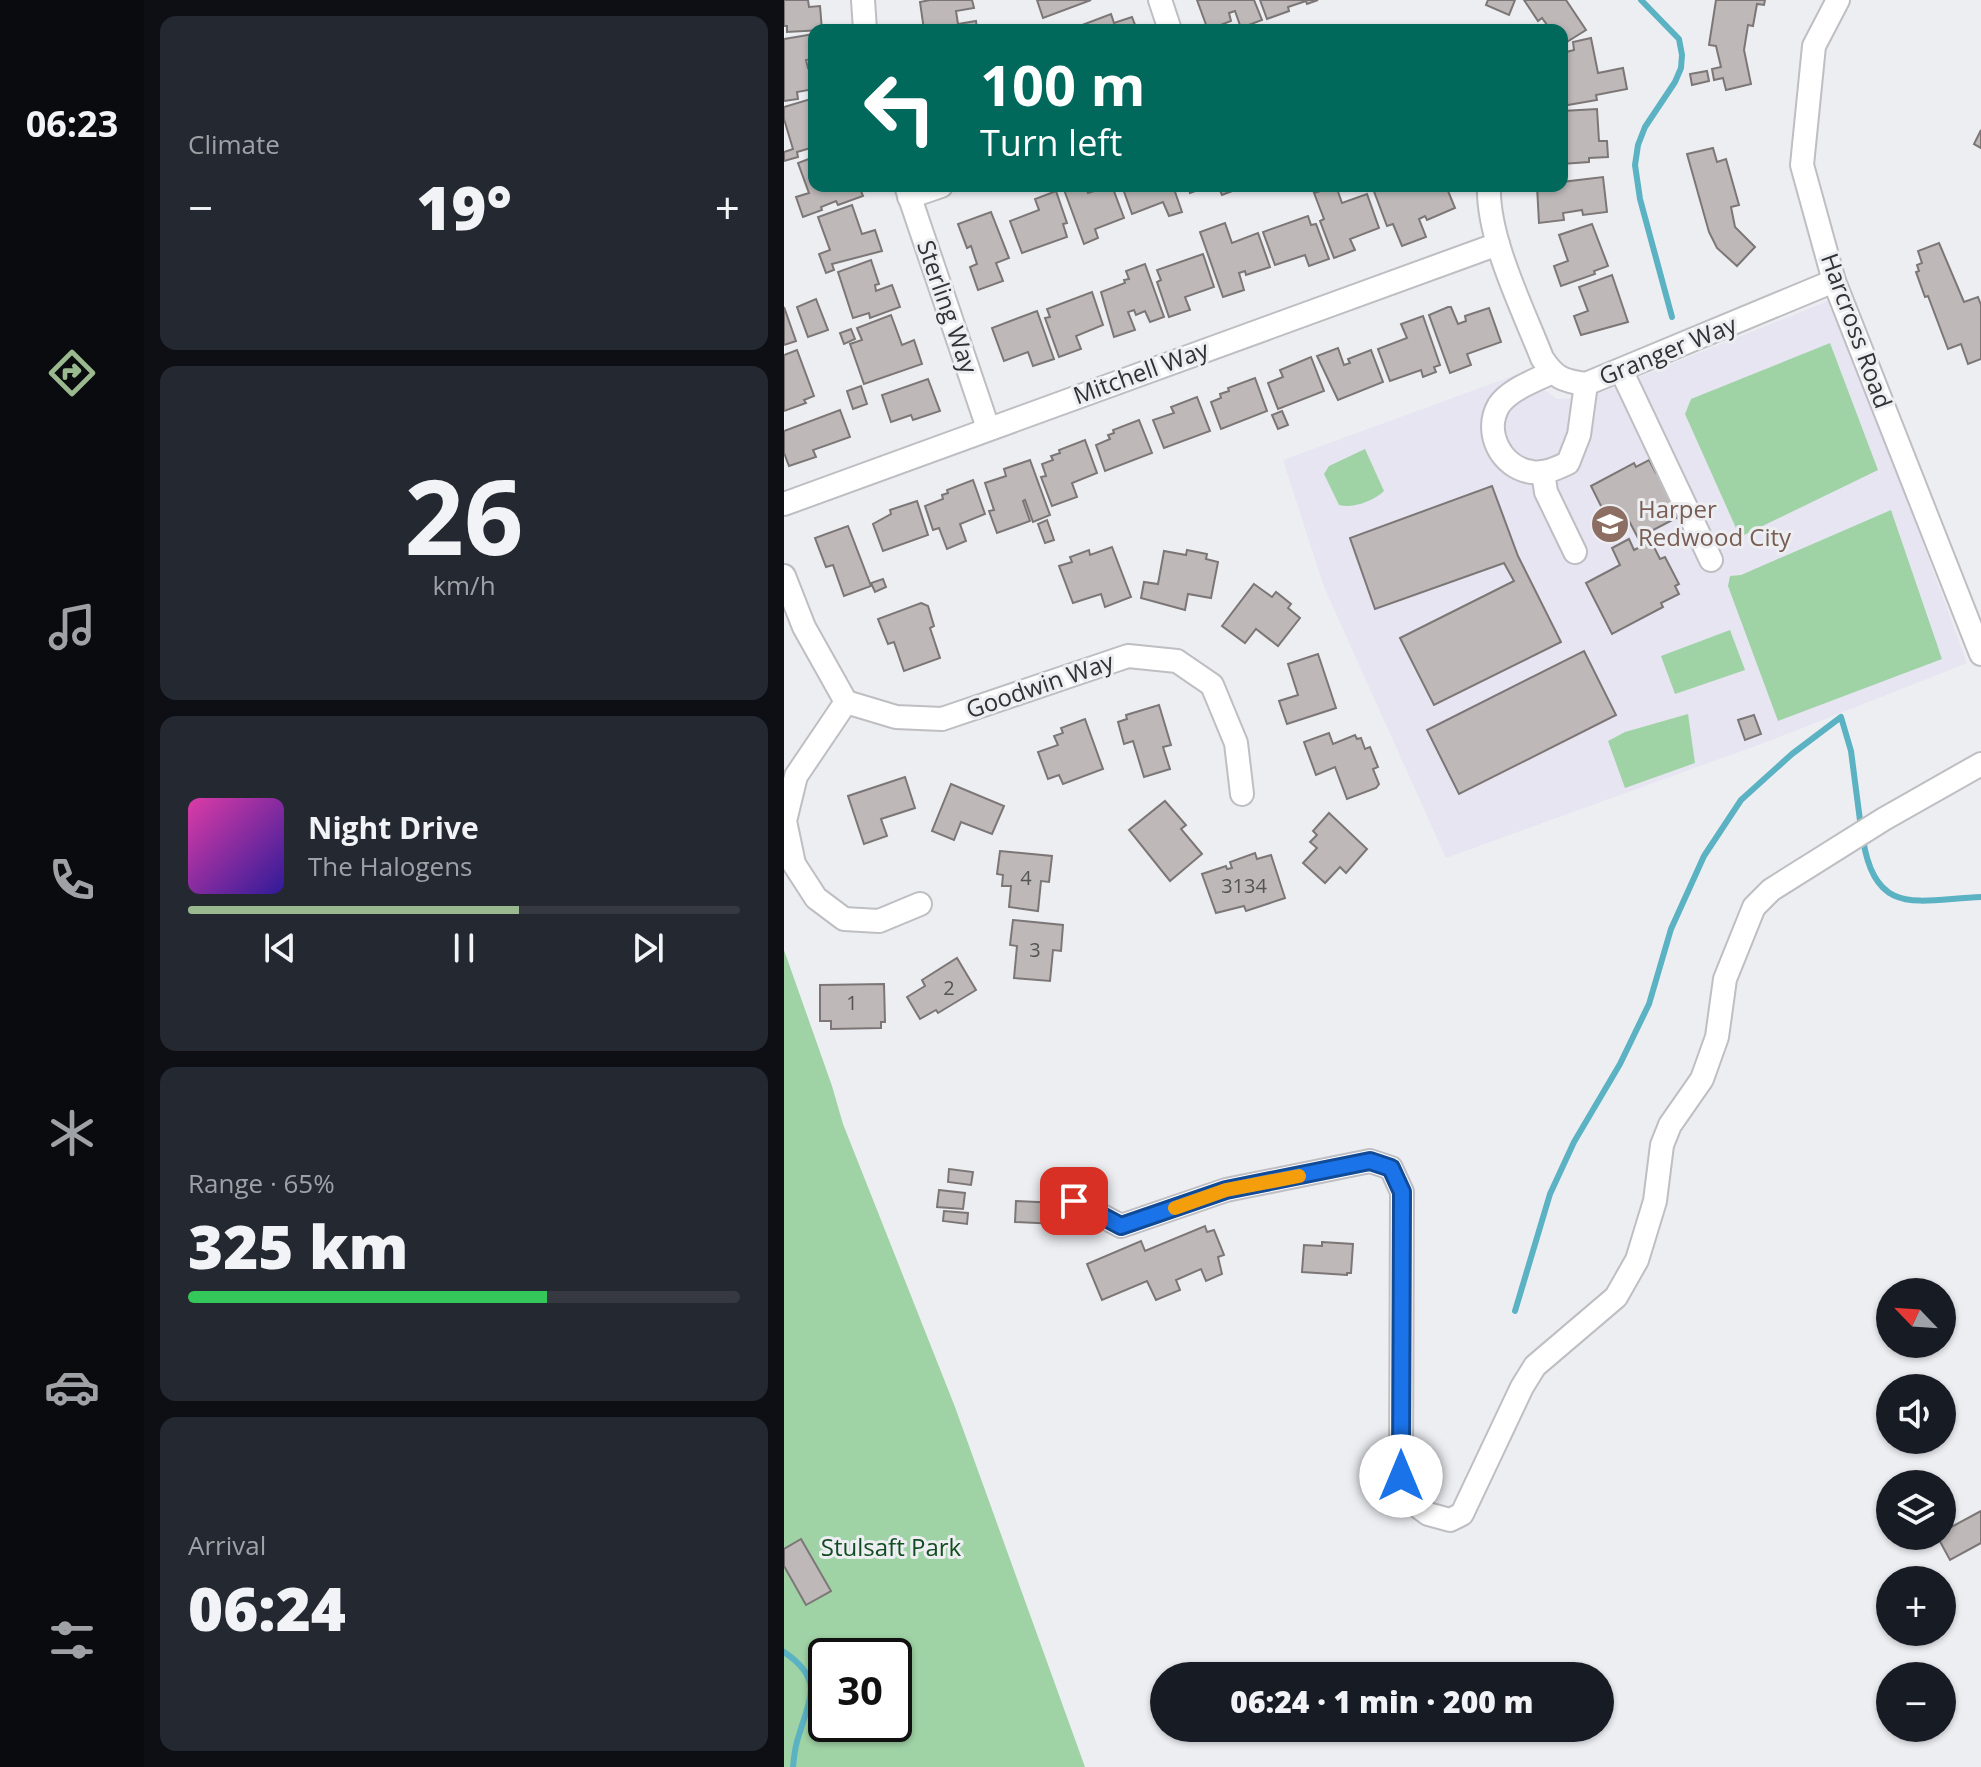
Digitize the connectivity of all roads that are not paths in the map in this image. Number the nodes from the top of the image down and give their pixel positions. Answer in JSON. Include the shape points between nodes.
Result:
{"nodes":[{"id":1,"x":863,"y":0,"type":"edge"},
{"id":2,"x":1160,"y":0,"type":"edge"},
{"id":3,"x":1838,"y":0,"type":"edge"},
{"id":4,"x":865,"y":24,"type":"edge"},
{"id":5,"x":1168,"y":24,"type":"edge"},
{"id":6,"x":908,"y":192,"type":"edge"},
{"id":7,"x":1489,"y":192,"type":"edge"},
{"id":8,"x":1498,"y":244,"type":"junction"},
{"id":9,"x":1834,"y":281,"type":"junction"},
{"id":10,"x":1621,"y":370,"type":"junction"},
{"id":11,"x":1552,"y":372,"type":"junction"},
{"id":12,"x":1586,"y":384,"type":"junction"},
{"id":13,"x":988,"y":428,"type":"junction"},
{"id":14,"x":1543,"y":472,"type":"junction"},
{"id":15,"x":784,"y":504,"type":"edge"},
{"id":16,"x":1575,"y":552,"type":"dead end"},
{"id":17,"x":1711,"y":560,"type":"dead end"},
{"id":18,"x":784,"y":576,"type":"edge"},
{"id":19,"x":1981,"y":654,"type":"edge"},
{"id":20,"x":846,"y":702,"type":"junction"},
{"id":21,"x":1981,"y":764,"type":"edge"},
{"id":22,"x":1242,"y":794,"type":"dead end"},
{"id":23,"x":920,"y":904,"type":"dead end"},
{"id":24,"x":1074,"y":1201,"type":"dead end"}],
"edges":[{"from":1,"to":4,"type":"street"},
{"from":2,"to":5,"type":"street"},
{"from":3,"to":9,"type":"street","name":"Harcross Road","via":[[1814,46],[1802,165]]},
{"from":6,"to":13,"type":"street","name":"Sterling Way"},
{"from":7,"to":8,"type":"street"},
{"from":8,"to":11,"type":"street"},
{"from":8,"to":13,"type":"street","name":"Mitchell Way"},
{"from":9,"to":10,"type":"street","name":"Granger Way"},
{"from":9,"to":19,"type":"street","name":"Harcross Road"},
{"from":10,"to":12,"type":"street","name":"Granger Way"},
{"from":10,"to":17,"type":"street"},
{"from":11,"to":12,"type":"street","name":"Granger Way","via":[[1565,381]]},
{"from":11,"to":14,"type":"street","via":[[1510,394],[1493,420],[1494,440],[1503,456],[1514,466]]},
{"from":12,"to":14,"type":"street","via":[[1579,435],[1568,463]]},
{"from":13,"to":15,"type":"street","name":"Mitchell Way"},
{"from":14,"to":16,"type":"street","via":[[1546,492]]},
{"from":18,"to":20,"type":"street","via":[[804,627]]},
{"from":20,"to":22,"type":"street","name":"Goodwin Way","via":[[896,717],[942,719],[1128,656],[1177,661],[1212,685],[1236,743]]},
{"from":20,"to":23,"type":"street","via":[[796,776],[785,821],[794,864],[816,898],[844,919],[879,921]]},
{"from":21,"to":24,"type":"street","via":[[1771,890],[1754,907],[1725,979],[1717,1037],[1702,1079],[1662,1145],[1655,1201],[1637,1260],[1616,1297],[1535,1366],[1462,1514],[1450,1520],[1428,1514],[1407,1498],[1401,1476],[1402,1192],[1391,1168],[1370,1161],[1226,1190],[1121,1226]]}]}
